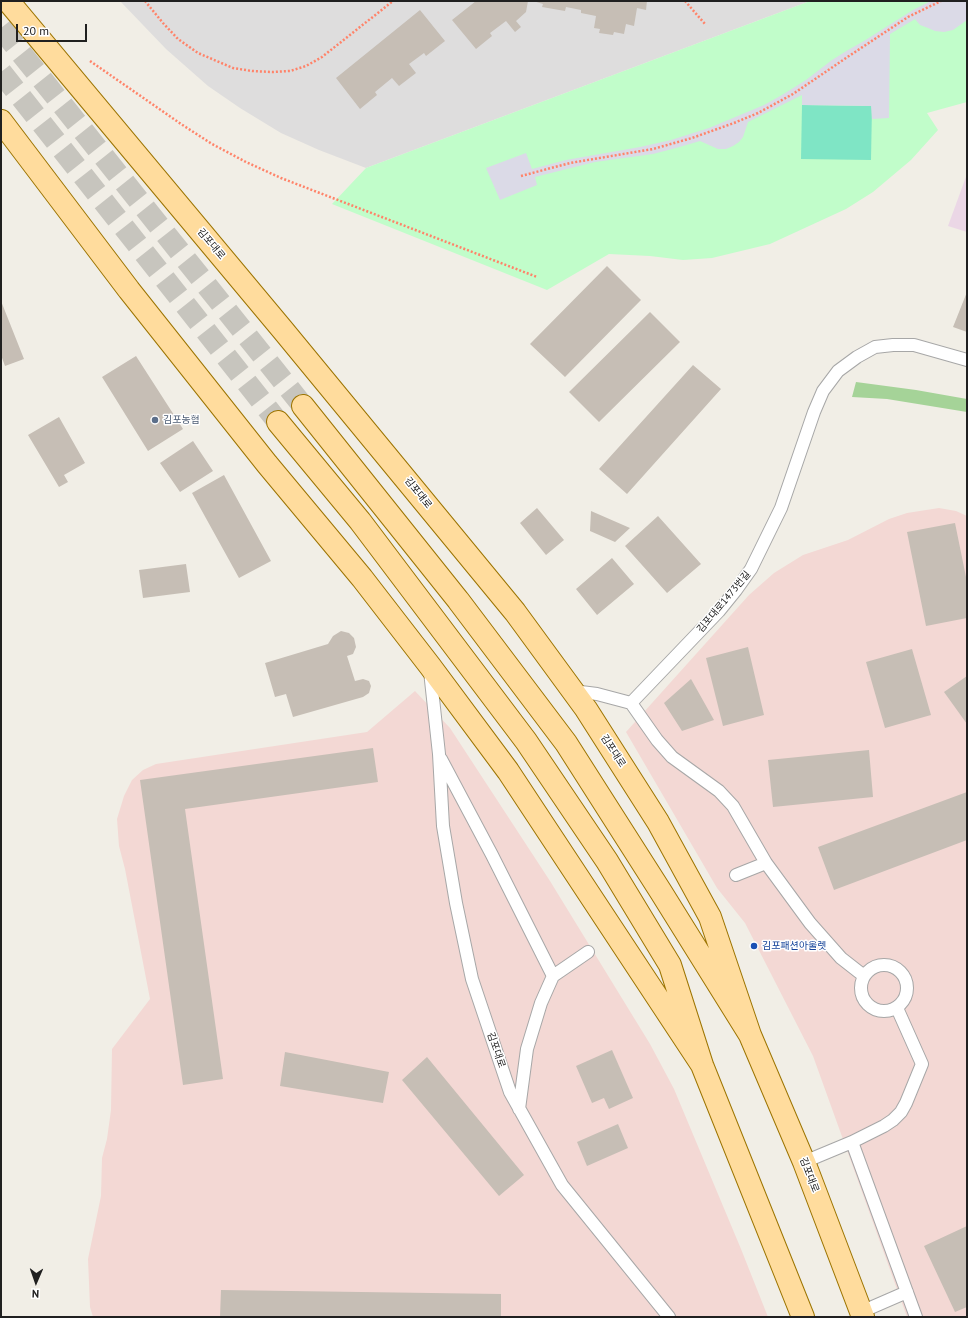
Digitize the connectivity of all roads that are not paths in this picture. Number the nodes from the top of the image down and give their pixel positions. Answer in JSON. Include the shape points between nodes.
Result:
{"nodes":[{"id":1,"x":8,"y":1,"type":"edge"},
{"id":2,"x":1,"y":121,"type":"edge"},
{"id":3,"x":967,"y":360,"type":"edge"},
{"id":4,"x":303,"y":406,"type":"tunnel mouth"},
{"id":5,"x":278,"y":422,"type":"tunnel mouth"},
{"id":6,"x":430,"y":666,"type":"junction"},
{"id":7,"x":573,"y":691,"type":"junction"},
{"id":8,"x":631,"y":703,"type":"junction"},
{"id":9,"x":439,"y":754,"type":"junction"},
{"id":10,"x":766,"y":863,"type":"junction"},
{"id":11,"x":736,"y":875,"type":"dead end"},
{"id":12,"x":588,"y":952,"type":"dead end"},
{"id":13,"x":553,"y":976,"type":"junction"},
{"id":14,"x":864,"y":976,"type":"junction"},
{"id":15,"x":897,"y":1008,"type":"junction"},
{"id":16,"x":750,"y":1035,"type":"junction"},
{"id":17,"x":702,"y":1066,"type":"junction"},
{"id":18,"x":519,"y":1109,"type":"junction"},
{"id":19,"x":852,"y":1142,"type":"junction"},
{"id":20,"x":804,"y":1162,"type":"junction"},
{"id":21,"x":907,"y":1292,"type":"junction"},
{"id":22,"x":862,"y":1314,"type":"edge"},
{"id":23,"x":669,"y":1317,"type":"edge"},
{"id":24,"x":803,"y":1317,"type":"edge"},
{"id":25,"x":916,"y":1317,"type":"edge"}],
"edges":[{"from":1,"to":7,"type":"main road","name":"김포대로","via":[[515,612]]},
{"from":2,"to":6,"type":"main road","via":[[129,290]]},
{"from":3,"to":8,"type":"lane","name":"김포대로1473번길","via":[[914,345],[893,345],[875,347],[838,371],[823,391],[781,508],[752,569],[719,611]]},
{"from":4,"to":16,"type":"main road","name":"김포대로","via":[[458,600],[566,743]]},
{"from":5,"to":17,"type":"main road","via":[[360,521],[526,741],[602,855],[670,965]]},
{"from":6,"to":9,"type":"lane","name":"김포대로"},
{"from":6,"to":17,"type":"main road","via":[[508,771]]},
{"from":7,"to":8,"type":"lane"},
{"from":7,"to":16,"type":"main road","name":"김포대로","via":[[658,822],[710,917]]},
{"from":8,"to":10,"type":"lane","via":[[656,740],[672,756],[719,791],[733,806]]},
{"from":9,"to":13,"type":"lane"},
{"from":9,"to":18,"type":"lane","name":"김포대로","via":[[443,826],[472,979],[510,1092]]},
{"from":10,"to":11,"type":"lane"},
{"from":10,"to":14,"type":"lane","via":[[826,942]]},
{"from":12,"to":13,"type":"lane"},
{"from":13,"to":18,"type":"lane","via":[[541,1003],[527,1049]]},
{"from":14,"to":15,"type":"lane","via":[[860,991],[867,1005],[882,1012]]},
{"from":14,"to":15,"type":"lane","via":[[876,966],[891,965],[898,969],[907,981],[908,989]]},
{"from":15,"to":19,"type":"lane","via":[[922,1064],[901,1112],[884,1126]]},
{"from":16,"to":20,"type":"main road","name":"김포대로"},
{"from":17,"to":24,"type":"main road"},
{"from":18,"to":23,"type":"lane","name":"김포대로","via":[[562,1185]]},
{"from":19,"to":20,"type":"lane"},
{"from":19,"to":21,"type":"lane"},
{"from":20,"to":22,"type":"main road","name":"김포대로"},
{"from":21,"to":22,"type":"lane"},
{"from":21,"to":25,"type":"lane"}]}
